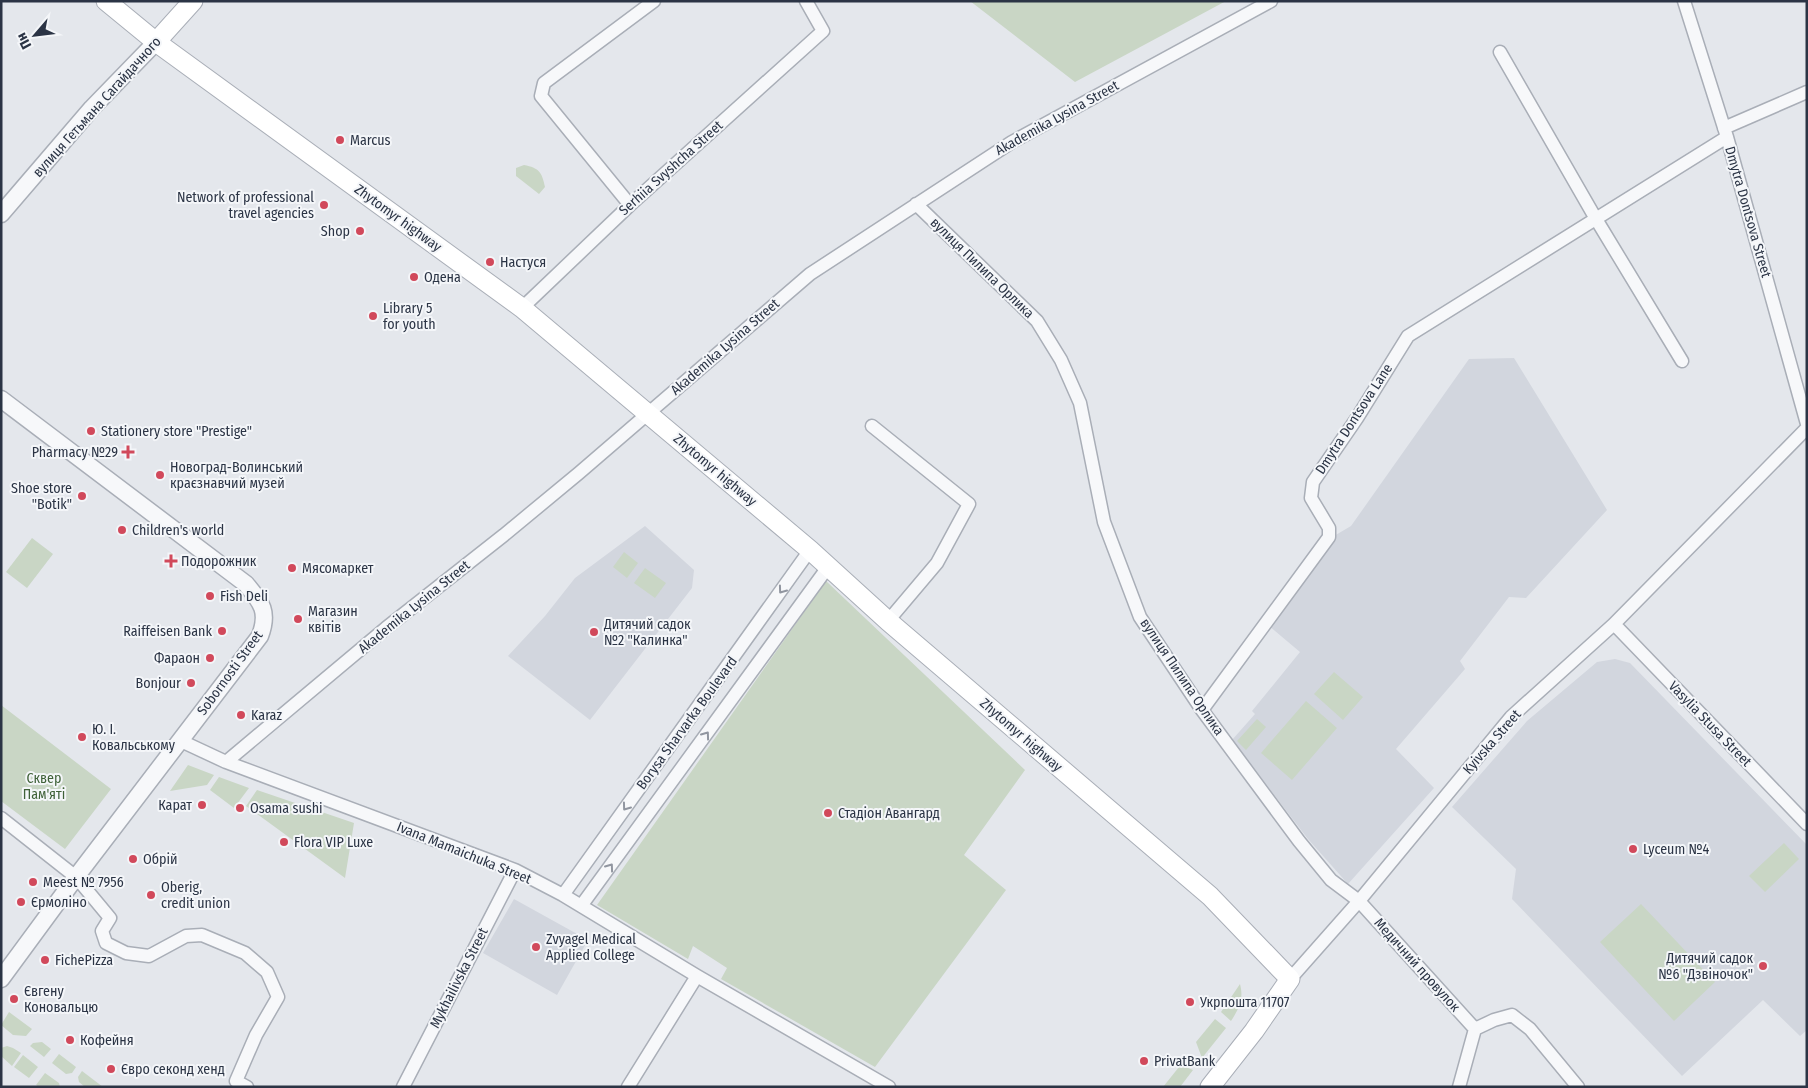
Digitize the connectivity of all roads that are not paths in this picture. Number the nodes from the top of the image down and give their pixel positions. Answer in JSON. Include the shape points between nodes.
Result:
{"nodes":[{"id":1,"x":106,"y":1,"type":"edge"},
{"id":2,"x":192,"y":1,"type":"edge"},
{"id":3,"x":654,"y":1,"type":"edge"},
{"id":4,"x":806,"y":1,"type":"edge"},
{"id":5,"x":1271,"y":1,"type":"edge"},
{"id":6,"x":1684,"y":1,"type":"edge"},
{"id":7,"x":156,"y":42,"type":"junction"},
{"id":8,"x":1500,"y":52,"type":"dead end"},
{"id":9,"x":1807,"y":92,"type":"edge"},
{"id":10,"x":1725,"y":133,"type":"junction"},
{"id":11,"x":630,"y":204,"type":"junction"},
{"id":12,"x":916,"y":204,"type":"junction"},
{"id":13,"x":1,"y":214,"type":"edge"},
{"id":14,"x":1596,"y":219,"type":"junction"},
{"id":15,"x":522,"y":308,"type":"junction"},
{"id":16,"x":1682,"y":361,"type":"dead end"},
{"id":17,"x":1,"y":399,"type":"edge"},
{"id":18,"x":648,"y":413,"type":"junction"},
{"id":19,"x":1807,"y":424,"type":"edge"},
{"id":20,"x":872,"y":426,"type":"dead end"},
{"id":21,"x":1807,"y":428,"type":"edge"},
{"id":22,"x":810,"y":550,"type":"junction"},
{"id":23,"x":828,"y":567,"type":"junction"},
{"id":24,"x":888,"y":621,"type":"junction"},
{"id":25,"x":1614,"y":624,"type":"junction"},
{"id":26,"x":1202,"y":710,"type":"junction"},
{"id":27,"x":181,"y":740,"type":"junction"},
{"id":28,"x":226,"y":762,"type":"junction"},
{"id":29,"x":1,"y":818,"type":"edge"},
{"id":30,"x":1807,"y":824,"type":"edge"},
{"id":31,"x":515,"y":870,"type":"junction"},
{"id":32,"x":76,"y":877,"type":"junction"},
{"id":33,"x":563,"y":895,"type":"junction"},
{"id":34,"x":1359,"y":901,"type":"junction"},
{"id":35,"x":581,"y":906,"type":"junction"},
{"id":36,"x":697,"y":976,"type":"junction"},
{"id":37,"x":1,"y":979,"type":"edge"},
{"id":38,"x":1290,"y":980,"type":"junction"},
{"id":39,"x":1475,"y":1029,"type":"junction"},
{"id":40,"x":247,"y":1087,"type":"edge"},
{"id":41,"x":403,"y":1087,"type":"edge"},
{"id":42,"x":628,"y":1087,"type":"edge"},
{"id":43,"x":889,"y":1087,"type":"edge"},
{"id":44,"x":1210,"y":1087,"type":"edge"},
{"id":45,"x":1459,"y":1087,"type":"edge"},
{"id":46,"x":1578,"y":1087,"type":"edge"}],
"edges":[{"from":1,"to":7,"type":"main road","name":"Zhytomyr highway"},
{"from":2,"to":7,"type":"main road","name":"вулиця Гетьмана Сагайдачного"},
{"from":3,"to":11,"type":"street","via":[[544,83],[541,96]]},
{"from":4,"to":11,"type":"street","name":"Serhiia Svyshcha Street","via":[[823,31]]},
{"from":5,"to":12,"type":"street","name":"Akademika Lysina Street","via":[[1012,142]]},
{"from":6,"to":10,"type":"street","name":"Dmytra Dontsova Street"},
{"from":7,"to":13,"type":"street","name":"вулиця Гетьмана Сагайдачного","via":[[92,108]]},
{"from":7,"to":15,"type":"main road","name":"Zhytomyr highway"},
{"from":8,"to":14,"type":"street"},
{"from":9,"to":10,"type":"street","name":"Dmytra Dontsova Lane"},
{"from":10,"to":14,"type":"street","name":"Dmytra Dontsova Lane"},
{"from":10,"to":19,"type":"street","name":"Dmytra Dontsova Street"},
{"from":11,"to":15,"type":"street","name":"Serhiia Svyshcha Street"},
{"from":12,"to":18,"type":"street","name":"Akademika Lysina Street","via":[[810,274]]},
{"from":12,"to":26,"type":"street","name":"вулиця Пилипа Орлика","via":[[1037,321],[1061,360],[1080,403],[1104,522],[1140,617]]},
{"from":14,"to":16,"type":"street"},
{"from":14,"to":26,"type":"street","name":"Dmytra Dontsova Lane","via":[[1408,336],[1313,482],[1311,498],[1329,528],[1329,537]]},
{"from":15,"to":18,"type":"main road","name":"Zhytomyr highway"},
{"from":17,"to":27,"type":"street","name":"Sobornosti Street","via":[[246,584],[258,598],[265,622],[260,636]]},
{"from":18,"to":22,"type":"main road","name":"Zhytomyr highway"},
{"from":18,"to":28,"type":"street","name":"Akademika Lysina Street"},
{"from":20,"to":24,"type":"street","via":[[969,504],[937,563]]},
{"from":21,"to":25,"type":"street","name":"Kyivska Street"},
{"from":22,"to":23,"type":"main road","name":"Zhytomyr highway"},
{"from":22,"to":33,"type":"street","name":"Borysa Sharvarka Boulevard","one_way":true},
{"from":23,"to":24,"type":"main road","name":"Zhytomyr highway"},
{"from":35,"to":23,"type":"street","name":"Borysa Sharvarka Boulevard","one_way":true},
{"from":24,"to":38,"type":"main road","name":"Zhytomyr highway","via":[[1210,896]]},
{"from":25,"to":30,"type":"street","name":"Vasylia Stusa Street"},
{"from":25,"to":34,"type":"street","name":"Kyivska Street","via":[[1511,717]]},
{"from":26,"to":34,"type":"street","name":"вулиця Пилипа Орлика","via":[[1331,880]]},
{"from":27,"to":28,"type":"street","name":"Ivana Mamaichuka Street"},
{"from":27,"to":32,"type":"street","name":"Sobornosti Street"},
{"from":28,"to":31,"type":"street","name":"Ivana Mamaichuka Street"},
{"from":29,"to":32,"type":"street"},
{"from":31,"to":33,"type":"street","name":"Ivana Mamaichuka Street"},
{"from":31,"to":41,"type":"street","name":"Mykhailivska Street"},
{"from":32,"to":37,"type":"street","name":"Sobornosti Street"},
{"from":32,"to":40,"type":"street","via":[[110,918],[102,931],[106,943],[126,953],[149,956],[186,936],[202,935],[245,953],[267,972],[278,997],[256,1035],[236,1081]]},
{"from":33,"to":35,"type":"street","name":"Ivana Mamaichuka Street"},
{"from":34,"to":38,"type":"street","name":"Kyivska Street"},
{"from":34,"to":39,"type":"street","name":"Медичний провулок"},
{"from":35,"to":36,"type":"street","name":"Ivana Mamaichuka Street"},
{"from":36,"to":42,"type":"street"},
{"from":36,"to":43,"type":"street","name":"Ivana Mamaichuka Street"},
{"from":38,"to":44,"type":"main road","name":"Kyivska Street"},
{"from":39,"to":45,"type":"street"},
{"from":39,"to":46,"type":"street","via":[[1512,1015],[1530,1029]]}]}
